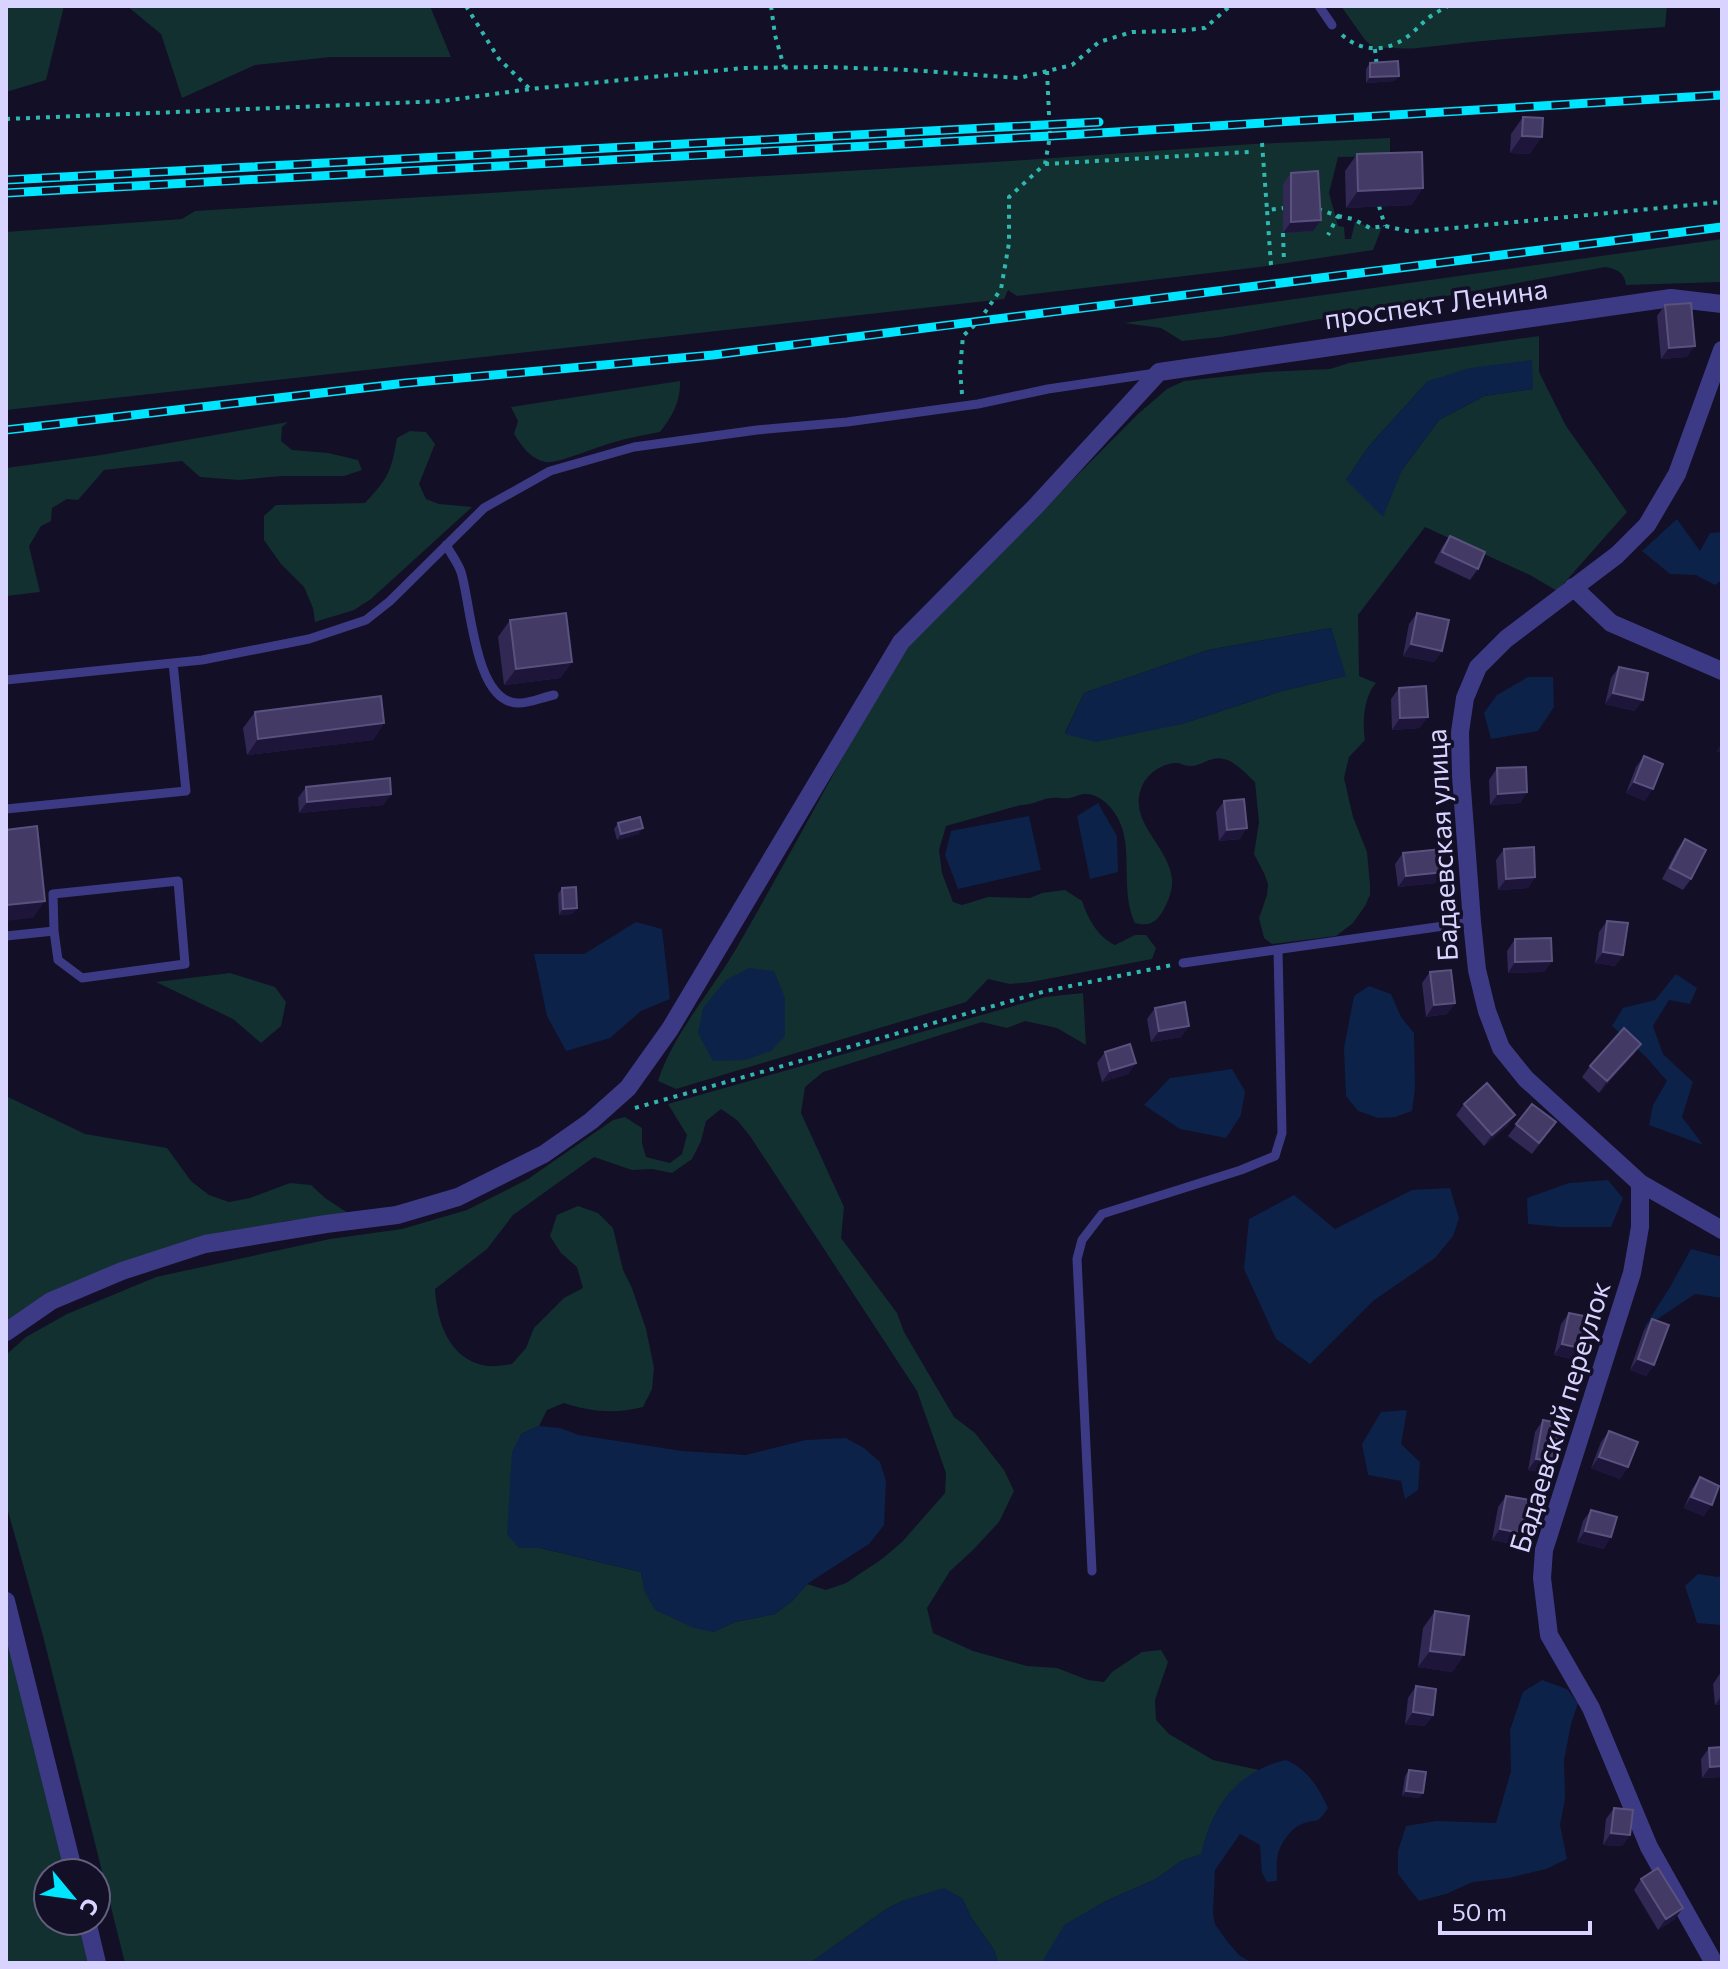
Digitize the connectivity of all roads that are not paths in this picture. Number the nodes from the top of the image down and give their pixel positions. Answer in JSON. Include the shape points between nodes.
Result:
{"nodes":[{"id":1,"x":1319,"y":6,"type":"edge"},
{"id":2,"x":1332,"y":25,"type":"road end"},
{"id":3,"x":1722,"y":304,"type":"edge"},
{"id":4,"x":1722,"y":350,"type":"edge"},
{"id":5,"x":1159,"y":372,"type":"junction"},
{"id":6,"x":446,"y":545,"type":"junction"},
{"id":7,"x":1573,"y":587,"type":"junction"},
{"id":8,"x":173,"y":663,"type":"junction"},
{"id":9,"x":1722,"y":671,"type":"edge"},
{"id":10,"x":6,"y":680,"type":"edge"},
{"id":11,"x":554,"y":695,"type":"dead end"},
{"id":12,"x":6,"y":809,"type":"edge"},
{"id":13,"x":1472,"y":922,"type":"junction"},
{"id":14,"x":54,"y":931,"type":"junction"},
{"id":15,"x":6,"y":936,"type":"edge"},
{"id":16,"x":1278,"y":950,"type":"junction"},
{"id":17,"x":1183,"y":963,"type":"road end"},
{"id":18,"x":1640,"y":1183,"type":"junction"},
{"id":19,"x":1722,"y":1230,"type":"edge"},
{"id":20,"x":6,"y":1332,"type":"edge"},
{"id":21,"x":1092,"y":1571,"type":"dead end"},
{"id":22,"x":6,"y":1601,"type":"edge"},
{"id":23,"x":70,"y":1857,"type":"edge"},
{"id":24,"x":91,"y":1937,"type":"edge"},
{"id":25,"x":97,"y":1963,"type":"edge"},
{"id":26,"x":1714,"y":1963,"type":"edge"}],
"edges":[{"from":1,"to":2,"type":"lane"},
{"from":3,"to":5,"type":"street","name":"проспект Ленина","via":[[1671,298]]},
{"from":4,"to":7,"type":"street","name":"Бадаевская улица","via":[[1677,474],[1647,525]]},
{"from":5,"to":6,"type":"lane","via":[[964,406],[634,447],[550,471],[484,508]]},
{"from":5,"to":20,"type":"street","via":[[901,642],[670,1029],[628,1088],[591,1121],[544,1154],[458,1197],[397,1215],[205,1244],[51,1301]]},
{"from":6,"to":8,"type":"lane","via":[[366,620],[309,639]]},
{"from":6,"to":11,"type":"lane","via":[[460,569],[490,684],[501,698],[518,703]]},
{"from":7,"to":9,"type":"street","via":[[1611,623]]},
{"from":7,"to":13,"type":"street","name":"Бадаевская улица","via":[[1478,667],[1465,698],[1461,776]]},
{"from":8,"to":10,"type":"lane"},
{"from":8,"to":12,"type":"lane","via":[[186,791]]},
{"from":13,"to":16,"type":"lane"},
{"from":13,"to":18,"type":"street","name":"Бадаевская улица","via":[[1477,970],[1501,1048],[1526,1079]]},
{"from":14,"to":14,"type":"lane","via":[[53,894],[178,881],[185,964],[82,978],[58,960]]},
{"from":14,"to":15,"type":"lane"},
{"from":16,"to":17,"type":"lane"},
{"from":16,"to":21,"type":"lane","via":[[1282,1133],[1275,1156],[1102,1214],[1082,1240],[1077,1259]]},
{"from":18,"to":19,"type":"street","name":"Бадаевская улица"},
{"from":18,"to":26,"type":"street","name":"Бадаевский переулок","via":[[1632,1273],[1544,1550],[1542,1578],[1549,1635],[1591,1708],[1649,1847]]},
{"from":22,"to":23,"type":"street"},
{"from":24,"to":25,"type":"street"}]}
